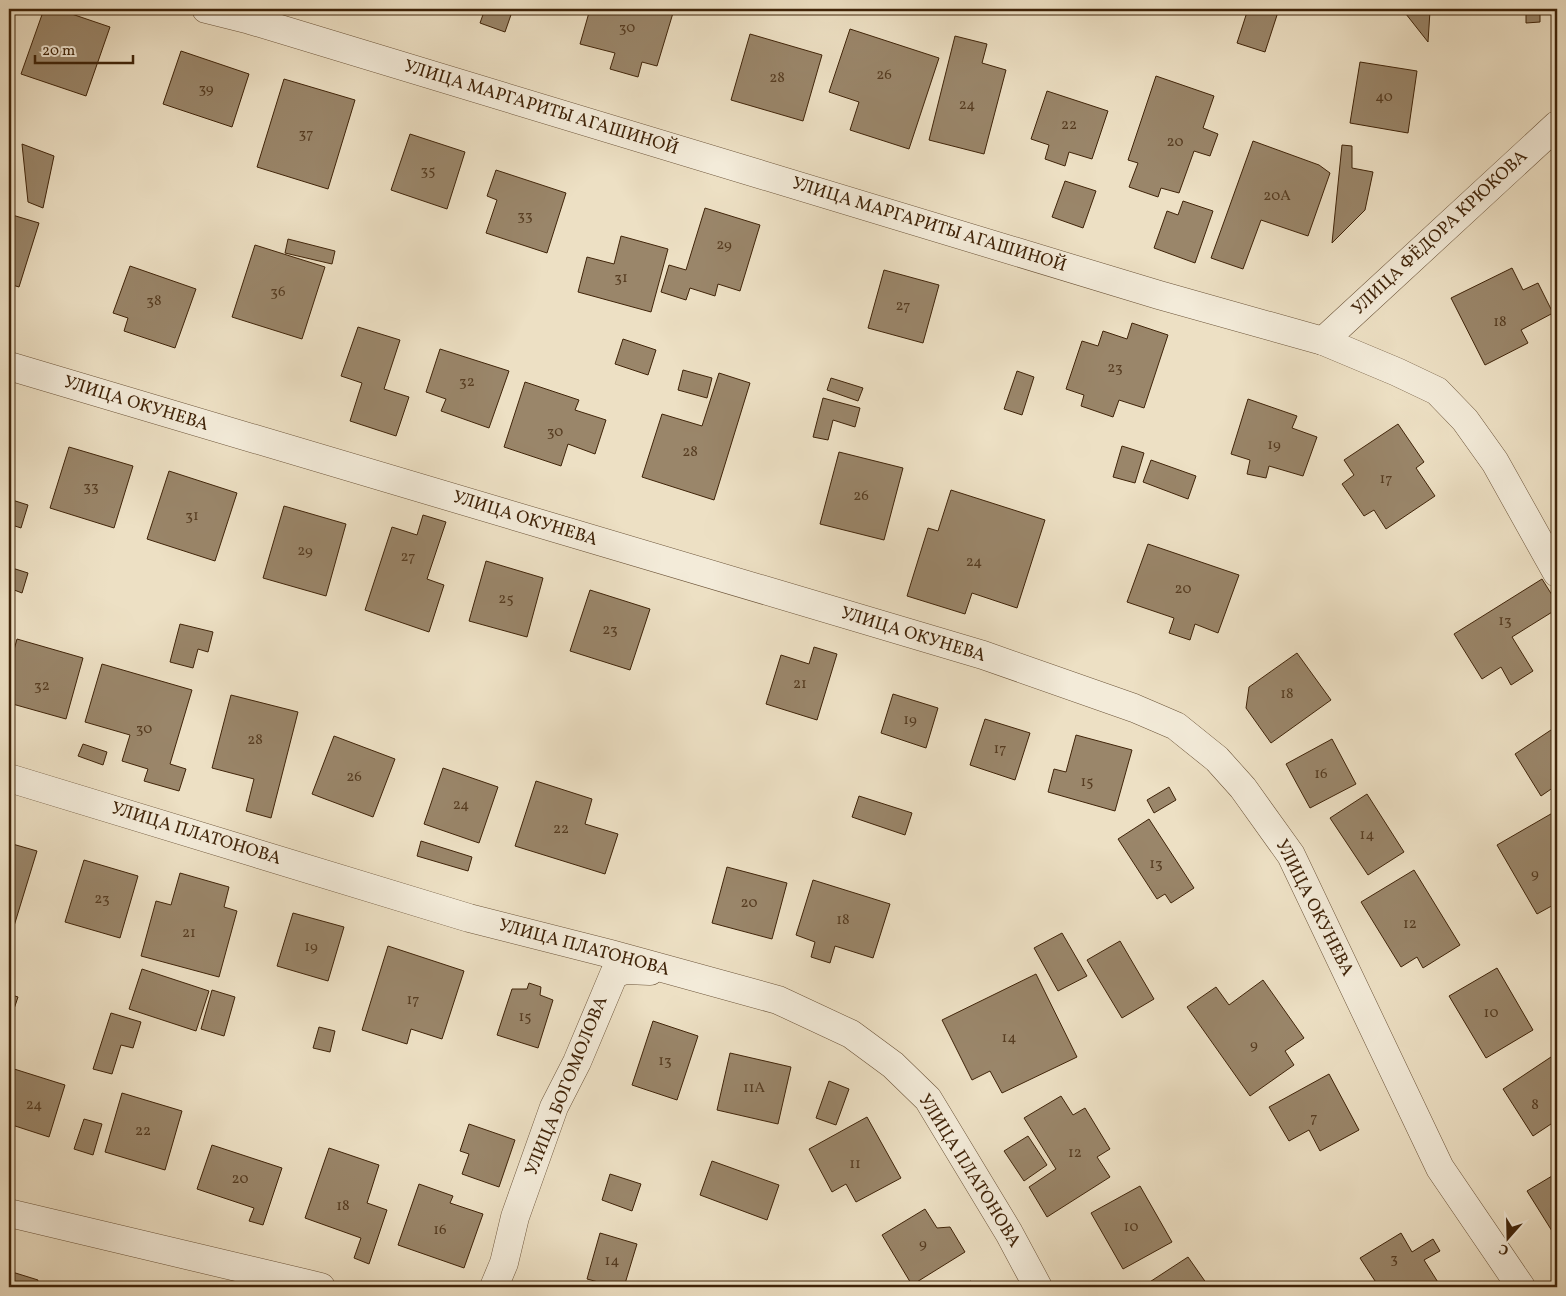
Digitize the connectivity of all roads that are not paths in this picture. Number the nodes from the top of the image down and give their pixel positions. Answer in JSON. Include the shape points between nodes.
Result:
{"nodes":[{"id":1,"x":206,"y":9,"type":"edge"},
{"id":2,"x":1557,"y":125,"type":"edge"},
{"id":3,"x":1323,"y":341,"type":"junction"},
{"id":4,"x":9,"y":366,"type":"edge"},
{"id":5,"x":1557,"y":574,"type":"edge"},
{"id":6,"x":9,"y":778,"type":"edge"},
{"id":7,"x":516,"y":930,"type":"junction"},
{"id":8,"x":675,"y":972,"type":"junction"},
{"id":9,"x":606,"y":992,"type":"junction"},
{"id":10,"x":9,"y":1213,"type":"edge"},
{"id":11,"x":321,"y":1287,"type":"edge"},
{"id":12,"x":494,"y":1287,"type":"edge"},
{"id":13,"x":1038,"y":1287,"type":"edge"},
{"id":14,"x":1521,"y":1287,"type":"edge"}],
"edges":[{"from":1,"to":3,"type":"street","name":"УЛИЦА МАРГАРИТЫ АГАШИНОЙ","via":[[1159,295]]},
{"from":2,"to":3,"type":"street","name":"УЛИЦА ФЁДОРА КРЮКОВА"},
{"from":3,"to":5,"type":"street","name":"УЛИЦА МАРГАРИТЫ АГАШИНОЙ","via":[[1437,391],[1465,420],[1495,462]]},
{"from":4,"to":14,"type":"street","name":"УЛИЦА ОКУНЕВА","via":[[983,655],[1176,726],[1217,759],[1243,788],[1291,855],[1440,1168]]},
{"from":6,"to":7,"type":"street","name":"УЛИЦА ПЛАТОНОВА"},
{"from":7,"to":8,"type":"street","name":"УЛИЦА ПЛАТОНОВА"},
{"from":7,"to":9,"type":"street","via":[[605,966]]},
{"from":8,"to":9,"type":"street","name":"УЛИЦА БОГОМОЛОВА","via":[[625,970],[614,974]]},
{"from":8,"to":13,"type":"street","name":"УЛИЦА ПЛАТОНОВА","via":[[778,1000],[851,1034],[893,1065],[928,1099]]},
{"from":9,"to":12,"type":"street","name":"УЛИЦА БОГОМОЛОВА","via":[[554,1107]]},
{"from":10,"to":11,"type":"street"}]}
